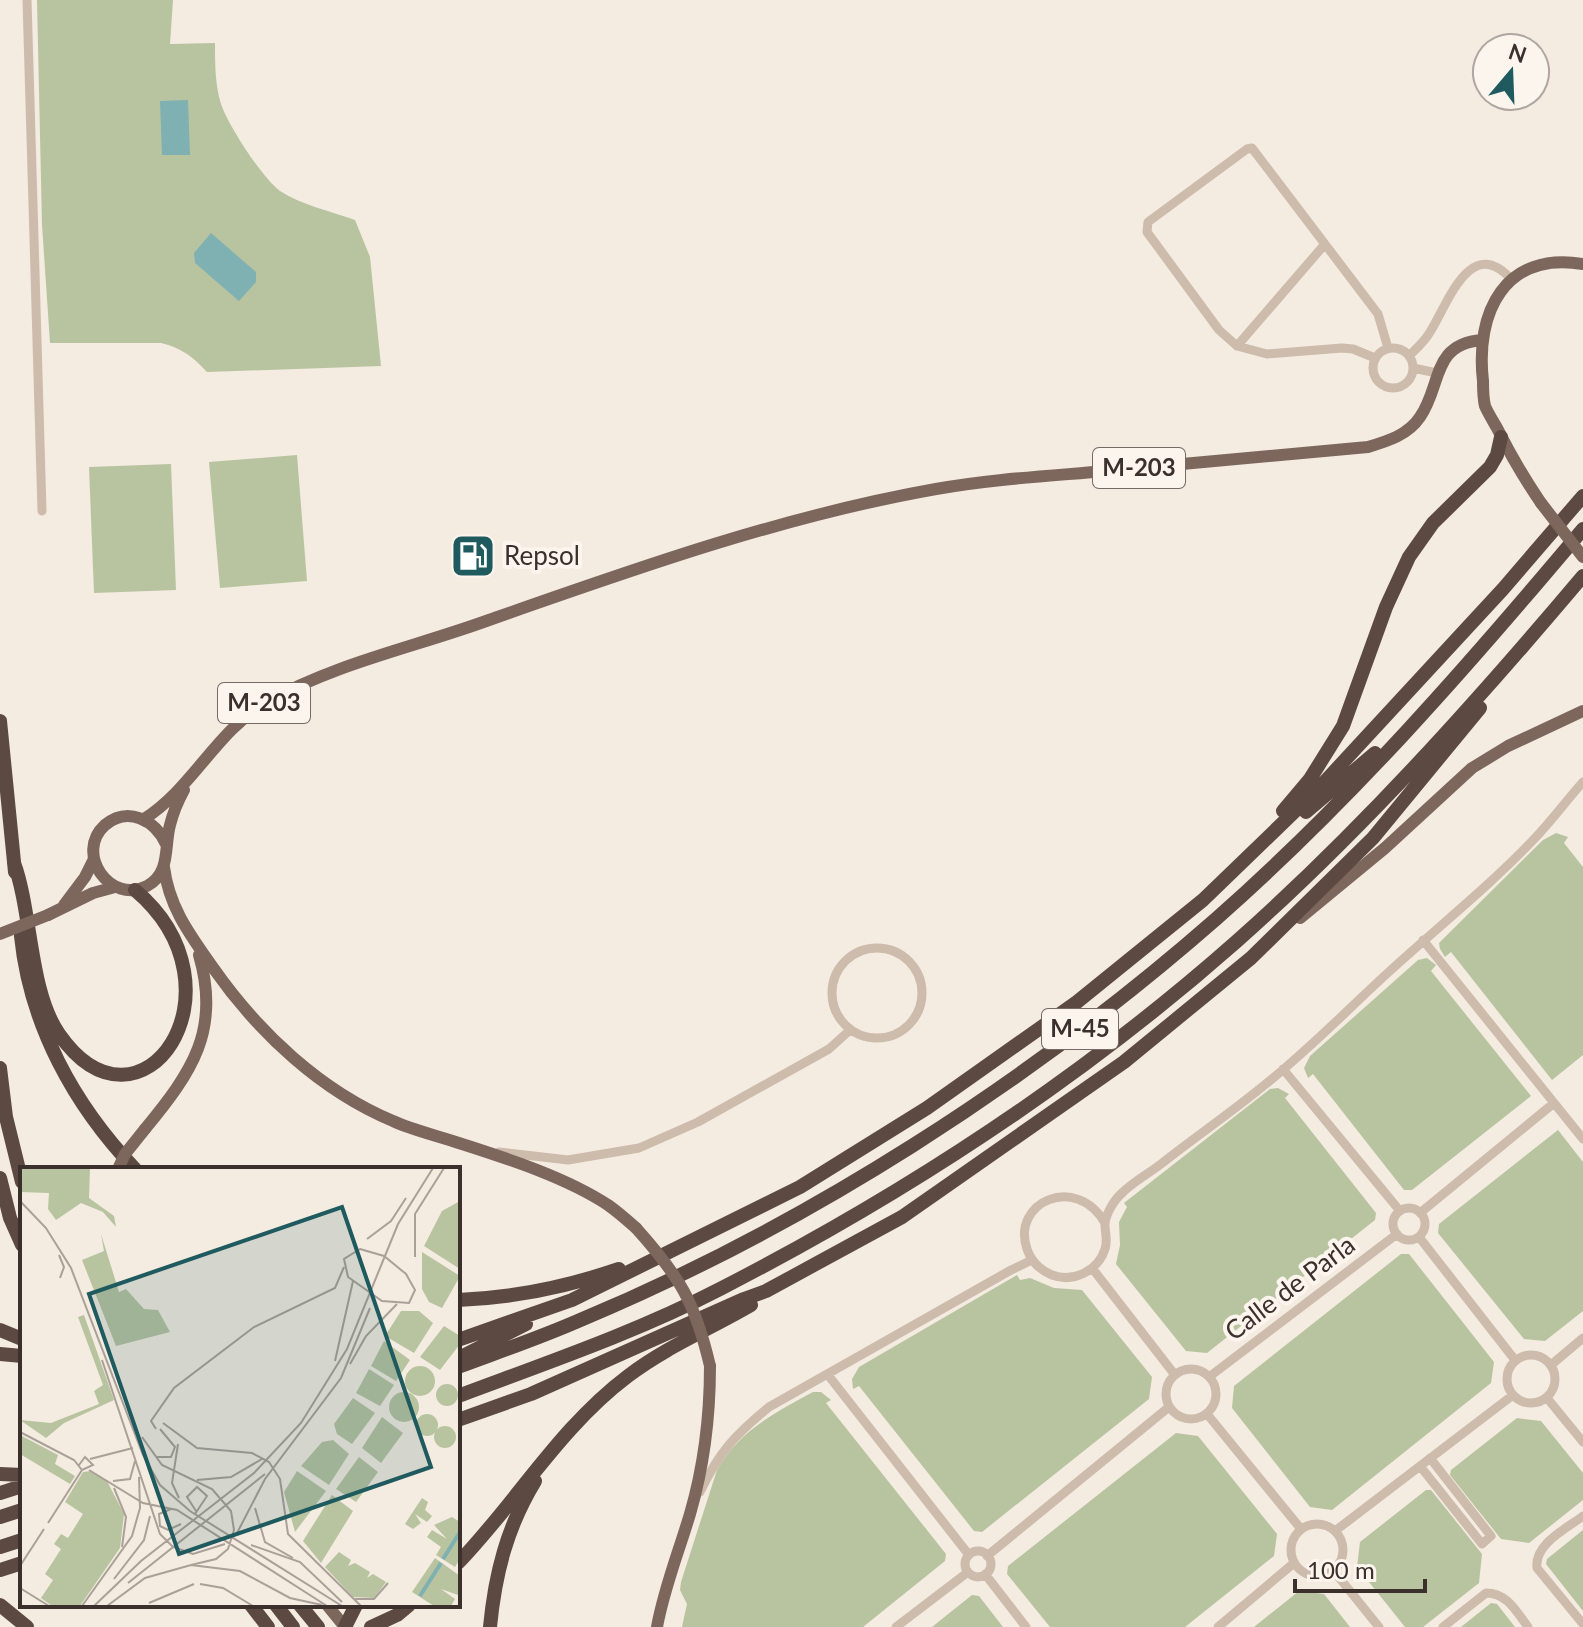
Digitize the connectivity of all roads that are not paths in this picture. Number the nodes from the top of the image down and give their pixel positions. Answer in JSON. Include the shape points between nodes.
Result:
{"nodes":[{"id":1,"x":27,"y":0,"type":"edge"},
{"id":2,"x":1325,"y":244,"type":"junction"},
{"id":3,"x":1583,"y":264,"type":"edge"},
{"id":4,"x":1512,"y":280,"type":"junction"},
{"id":5,"x":1482,"y":340,"type":"junction"},
{"id":6,"x":1237,"y":346,"type":"junction"},
{"id":7,"x":1388,"y":348,"type":"junction"},
{"id":8,"x":1409,"y":356,"type":"junction"},
{"id":9,"x":1375,"y":358,"type":"junction"},
{"id":10,"x":1413,"y":368,"type":"junction"},
{"id":11,"x":1437,"y":373,"type":"junction"},
{"id":12,"x":1501,"y":437,"type":"junction"},
{"id":13,"x":1583,"y":496,"type":"edge"},
{"id":14,"x":42,"y":511,"type":"dead end"},
{"id":15,"x":1583,"y":529,"type":"edge"},
{"id":16,"x":1583,"y":557,"type":"edge"},
{"id":17,"x":1583,"y":576,"type":"edge"},
{"id":18,"x":1546,"y":620,"type":"junction"},
{"id":19,"x":1583,"y":711,"type":"edge"},
{"id":20,"x":1421,"y":714,"type":"junction"},
{"id":21,"x":0,"y":721,"type":"edge"},
{"id":22,"x":189,"y":780,"type":"junction"},
{"id":23,"x":1583,"y":782,"type":"edge"},
{"id":24,"x":144,"y":819,"type":"junction"},
{"id":25,"x":166,"y":844,"type":"junction"},
{"id":26,"x":94,"y":859,"type":"junction"},
{"id":27,"x":14,"y":863,"type":"junction"},
{"id":28,"x":164,"y":867,"type":"junction"},
{"id":29,"x":1238,"y":867,"type":"junction"},
{"id":30,"x":115,"y":887,"type":"junction"},
{"id":31,"x":135,"y":890,"type":"junction"},
{"id":32,"x":62,"y":908,"type":"junction"},
{"id":33,"x":0,"y":934,"type":"edge"},
{"id":34,"x":1423,"y":940,"type":"junction"},
{"id":35,"x":195,"y":943,"type":"junction"},
{"id":36,"x":1148,"y":946,"type":"junction"},
{"id":37,"x":1251,"y":958,"type":"junction"},
{"id":38,"x":850,"y":1030,"type":"junction"},
{"id":39,"x":0,"y":1068,"type":"edge"},
{"id":40,"x":1283,"y":1069,"type":"junction"},
{"id":41,"x":1554,"y":1103,"type":"junction"},
{"id":42,"x":1583,"y":1139,"type":"edge"},
{"id":43,"x":483,"y":1151,"type":"junction"},
{"id":44,"x":119,"y":1167,"type":"edge"},
{"id":45,"x":133,"y":1167,"type":"edge"},
{"id":46,"x":20,"y":1174,"type":"edge"},
{"id":47,"x":0,"y":1178,"type":"edge"},
{"id":48,"x":1400,"y":1211,"type":"junction"},
{"id":49,"x":1420,"y":1213,"type":"junction"},
{"id":50,"x":1105,"y":1223,"type":"junction"},
{"id":51,"x":1397,"y":1234,"type":"junction"},
{"id":52,"x":1419,"y":1237,"type":"junction"},
{"id":53,"x":20,"y":1240,"type":"edge"},
{"id":54,"x":677,"y":1250,"type":"junction"},
{"id":55,"x":1032,"y":1260,"type":"junction"},
{"id":56,"x":1092,"y":1268,"type":"junction"},
{"id":57,"x":766,"y":1291,"type":"junction"},
{"id":58,"x":460,"y":1300,"type":"edge"},
{"id":59,"x":572,"y":1300,"type":"junction"},
{"id":60,"x":0,"y":1330,"type":"edge"},
{"id":61,"x":20,"y":1338,"type":"edge"},
{"id":62,"x":1583,"y":1338,"type":"edge"},
{"id":63,"x":460,"y":1339,"type":"edge"},
{"id":64,"x":0,"y":1354,"type":"edge"},
{"id":65,"x":20,"y":1356,"type":"edge"},
{"id":66,"x":460,"y":1357,"type":"edge"},
{"id":67,"x":1515,"y":1360,"type":"junction"},
{"id":68,"x":1551,"y":1365,"type":"junction"},
{"id":69,"x":460,"y":1366,"type":"edge"},
{"id":70,"x":828,"y":1375,"type":"junction"},
{"id":71,"x":1175,"y":1375,"type":"junction"},
{"id":72,"x":1209,"y":1377,"type":"junction"},
{"id":73,"x":460,"y":1395,"type":"edge"},
{"id":74,"x":1513,"y":1395,"type":"junction"},
{"id":75,"x":1547,"y":1398,"type":"junction"},
{"id":76,"x":1169,"y":1407,"type":"junction"},
{"id":77,"x":1207,"y":1414,"type":"junction"},
{"id":78,"x":460,"y":1416,"type":"edge"},
{"id":79,"x":1583,"y":1442,"type":"edge"},
{"id":80,"x":551,"y":1453,"type":"junction"},
{"id":81,"x":1430,"y":1458,"type":"junction"},
{"id":82,"x":1420,"y":1466,"type":"junction"},
{"id":83,"x":0,"y":1474,"type":"edge"},
{"id":84,"x":20,"y":1475,"type":"edge"},
{"id":85,"x":20,"y":1487,"type":"edge"},
{"id":86,"x":0,"y":1493,"type":"edge"},
{"id":87,"x":691,"y":1510,"type":"junction"},
{"id":88,"x":20,"y":1511,"type":"edge"},
{"id":89,"x":1583,"y":1516,"type":"edge"},
{"id":90,"x":0,"y":1517,"type":"edge"},
{"id":91,"x":1301,"y":1529,"type":"junction"},
{"id":92,"x":1335,"y":1531,"type":"junction"},
{"id":93,"x":20,"y":1541,"type":"edge"},
{"id":94,"x":0,"y":1547,"type":"edge"},
{"id":95,"x":969,"y":1555,"type":"junction"},
{"id":96,"x":987,"y":1556,"type":"junction"},
{"id":97,"x":460,"y":1561,"type":"edge"},
{"id":98,"x":1294,"y":1563,"type":"junction"},
{"id":99,"x":20,"y":1564,"type":"edge"},
{"id":100,"x":0,"y":1570,"type":"edge"},
{"id":101,"x":1333,"y":1570,"type":"junction"},
{"id":102,"x":968,"y":1572,"type":"junction"},
{"id":103,"x":985,"y":1574,"type":"junction"},
{"id":104,"x":0,"y":1605,"type":"edge"},
{"id":105,"x":253,"y":1607,"type":"edge"},
{"id":106,"x":278,"y":1607,"type":"edge"},
{"id":107,"x":302,"y":1607,"type":"edge"},
{"id":108,"x":329,"y":1607,"type":"edge"},
{"id":109,"x":355,"y":1607,"type":"edge"},
{"id":110,"x":407,"y":1607,"type":"edge"},
{"id":111,"x":1583,"y":1624,"type":"edge"},
{"id":112,"x":27,"y":1627,"type":"edge"},
{"id":113,"x":268,"y":1627,"type":"edge"},
{"id":114,"x":293,"y":1627,"type":"edge"},
{"id":115,"x":318,"y":1627,"type":"edge"},
{"id":116,"x":345,"y":1627,"type":"edge"},
{"id":117,"x":371,"y":1627,"type":"edge"},
{"id":118,"x":490,"y":1627,"type":"edge"},
{"id":119,"x":657,"y":1627,"type":"edge"},
{"id":120,"x":896,"y":1627,"type":"edge"},
{"id":121,"x":1026,"y":1627,"type":"edge"},
{"id":122,"x":1218,"y":1627,"type":"edge"},
{"id":123,"x":1379,"y":1627,"type":"edge"},
{"id":124,"x":1443,"y":1627,"type":"edge"},
{"id":125,"x":1528,"y":1627,"type":"edge"}],
"edges":[{"from":1,"to":14,"type":"street"},
{"from":2,"to":6,"type":"street"},
{"from":2,"to":6,"type":"street","via":[[1252,148],[1148,222],[1147,232],[1219,330]]},
{"from":2,"to":7,"type":"street","via":[[1378,314]]},
{"from":3,"to":4,"type":"main road","via":[[1560,260],[1529,268]]},
{"from":4,"to":5,"type":"main road","via":[[1487,316]]},
{"from":4,"to":8,"type":"street","via":[[1488,266],[1464,273],[1431,331]]},
{"from":5,"to":11,"type":"main road","number":"M-203","via":[[1454,349]]},
{"from":5,"to":12,"type":"main road","via":[[1485,406]]},
{"from":6,"to":9,"type":"street","via":[[1267,354],[1342,348]]},
{"from":7,"to":8,"type":"street"},
{"from":7,"to":9,"type":"street"},
{"from":8,"to":10,"type":"street"},
{"from":9,"to":10,"type":"street","via":[[1375,377],[1385,386],[1404,385]]},
{"from":10,"to":11,"type":"street"},
{"from":11,"to":22,"type":"main road","number":"M-203","via":[[1428,403],[1414,424],[1368,447],[940,488],[778,526],[553,597],[293,687],[247,715]]},
{"from":12,"to":16,"type":"main road","bridge":true,"via":[[1541,503]]},
{"from":12,"to":36,"type":"highway","via":[[1490,467],[1433,523],[1409,557],[1343,726],[1310,779],[1255,842]]},
{"from":13,"to":29,"type":"highway","via":[[1404,698]]},
{"from":15,"to":20,"type":"highway","number":"M-45"},
{"from":17,"to":18,"type":"highway","number":"M-45"},
{"from":18,"to":37,"type":"highway","via":[[1373,838]]},
{"from":18,"to":73,"type":"highway","number":"M-45","via":[[1357,826],[1237,941],[1099,1053],[957,1154],[717,1291]]},
{"from":19,"to":37,"type":"main road","via":[[1472,768]]},
{"from":20,"to":29,"type":"highway"},
{"from":20,"to":69,"type":"highway","number":"M-45","via":[[1336,805],[1218,917],[1092,1021],[938,1129],[702,1264],[578,1321]]},
{"from":21,"to":27,"type":"highway"},
{"from":22,"to":24,"type":"main road","number":"M-203"},
{"from":22,"to":25,"type":"main road","number":"M-203"},
{"from":23,"to":34,"type":"street","via":[[1535,838]]},
{"from":24,"to":25,"type":"main road"},
{"from":24,"to":26,"type":"main road","number":"M-203","via":[[121,817],[105,825],[95,841]]},
{"from":25,"to":28,"type":"main road","number":"M-203"},
{"from":26,"to":30,"type":"main road"},
{"from":26,"to":32,"type":"main road"},
{"from":27,"to":31,"type":"highway","via":[[43,995],[58,1032],[82,1061],[118,1073],[143,1072],[158,1061],[183,1023],[184,963],[171,929]]},
{"from":27,"to":45,"type":"highway","via":[[23,955],[41,1022],[78,1100]]},
{"from":28,"to":31,"type":"main road","via":[[156,879]]},
{"from":28,"to":35,"type":"main road","via":[[169,896]]},
{"from":29,"to":36,"type":"highway"},
{"from":30,"to":31,"type":"main road"},
{"from":30,"to":32,"type":"main road"},
{"from":32,"to":33,"type":"main road","bridge":true},
{"from":34,"to":40,"type":"street"},
{"from":34,"to":41,"type":"street"},
{"from":35,"to":43,"type":"main road","via":[[252,1018],[306,1069],[392,1121]]},
{"from":35,"to":44,"type":"main road","bridge":true,"via":[[207,1002],[198,1053]]},
{"from":36,"to":54,"type":"highway","via":[[927,1108],[800,1187]]},
{"from":37,"to":57,"type":"highway","via":[[1124,1062],[902,1217]]},
{"from":38,"to":38,"type":"street","via":[[888,1037],[918,1014],[920,977],[900,954],[886,948],[856,952],[835,974],[833,1004]]},
{"from":38,"to":43,"type":"street","via":[[829,1049],[698,1122],[639,1148],[568,1160]]},
{"from":39,"to":46,"type":"highway"},
{"from":40,"to":48,"type":"street"},
{"from":40,"to":50,"type":"street","via":[[1120,1194]]},
{"from":41,"to":42,"type":"street"},
{"from":41,"to":49,"type":"street"},
{"from":43,"to":87,"type":"main road","bridge":true,"via":[[608,1205],[636,1228],[684,1289],[710,1366],[706,1441]]},
{"from":47,"to":53,"type":"highway"},
{"from":48,"to":49,"type":"street"},
{"from":48,"to":51,"type":"street","via":[[1393,1222]]},
{"from":49,"to":52,"type":"street","via":[[1424,1228]]},
{"from":50,"to":55,"type":"street","via":[[1087,1201],[1074,1196],[1046,1201],[1028,1221],[1026,1248]]},
{"from":50,"to":56,"type":"street","via":[[1106,1248]]},
{"from":51,"to":52,"type":"street","via":[[1407,1240]]},
{"from":51,"to":72,"type":"street","name":"Calle de Parla"},
{"from":52,"to":67,"type":"street"},
{"from":54,"to":58,"type":"highway","via":[[556,1289]]},
{"from":54,"to":59,"type":"highway"},
{"from":55,"to":56,"type":"street","via":[[1042,1270],[1067,1278]]},
{"from":55,"to":70,"type":"street"},
{"from":56,"to":71,"type":"street"},
{"from":57,"to":78,"type":"highway","via":[[531,1394]]},
{"from":57,"to":80,"type":"highway","via":[[750,1306],[628,1376],[585,1413]]},
{"from":59,"to":63,"type":"highway"},
{"from":59,"to":66,"type":"highway"},
{"from":60,"to":61,"type":"highway"},
{"from":62,"to":68,"type":"street"},
{"from":64,"to":65,"type":"highway"},
{"from":67,"to":68,"type":"street","via":[[1538,1356]]},
{"from":67,"to":74,"type":"street","via":[[1508,1373]]},
{"from":68,"to":75,"type":"street","via":[[1555,1384]]},
{"from":70,"to":87,"type":"street","via":[[769,1407],[738,1432],[714,1463]]},
{"from":70,"to":95,"type":"street"},
{"from":71,"to":72,"type":"street","via":[[1189,1369]]},
{"from":71,"to":76,"type":"street","via":[[1167,1386]]},
{"from":72,"to":77,"type":"street","via":[[1216,1392]]},
{"from":74,"to":75,"type":"street","via":[[1528,1402]]},
{"from":74,"to":81,"type":"street"},
{"from":75,"to":79,"type":"street"},
{"from":76,"to":77,"type":"street","via":[[1191,1419]]},
{"from":76,"to":96,"type":"street"},
{"from":77,"to":91,"type":"street"},
{"from":80,"to":97,"type":"highway"},
{"from":80,"to":118,"type":"highway","via":[[505,1545],[494,1581]]},
{"from":81,"to":82,"type":"street"},
{"from":81,"to":82,"type":"street","via":[[1491,1536],[1482,1544]]},
{"from":82,"to":92,"type":"street"},
{"from":83,"to":84,"type":"highway"},
{"from":85,"to":86,"type":"highway"},
{"from":87,"to":119,"type":"main road"},
{"from":88,"to":90,"type":"highway"},
{"from":89,"to":111,"type":"street","via":[[1540,1549],[1537,1559],[1537,1568]]},
{"from":91,"to":92,"type":"street","via":[[1314,1524]]},
{"from":91,"to":98,"type":"street","via":[[1292,1541]]},
{"from":92,"to":101,"type":"street","via":[[1343,1551]]},
{"from":93,"to":94,"type":"highway"},
{"from":95,"to":96,"type":"street","via":[[978,1551]]},
{"from":95,"to":102,"type":"street"},
{"from":96,"to":103,"type":"street"},
{"from":98,"to":101,"type":"street","via":[[1317,1576]]},
{"from":98,"to":122,"type":"street"},
{"from":99,"to":100,"type":"highway"},
{"from":101,"to":123,"type":"street"},
{"from":102,"to":103,"type":"street"},
{"from":102,"to":120,"type":"street"},
{"from":103,"to":121,"type":"street"},
{"from":104,"to":112,"type":"highway"},
{"from":105,"to":113,"type":"highway"},
{"from":106,"to":114,"type":"highway"},
{"from":107,"to":115,"type":"highway"},
{"from":108,"to":116,"type":"main road"},
{"from":109,"to":116,"type":"highway"},
{"from":110,"to":117,"type":"highway"},
{"from":124,"to":125,"type":"street","via":[[1486,1593],[1505,1597]]}]}
